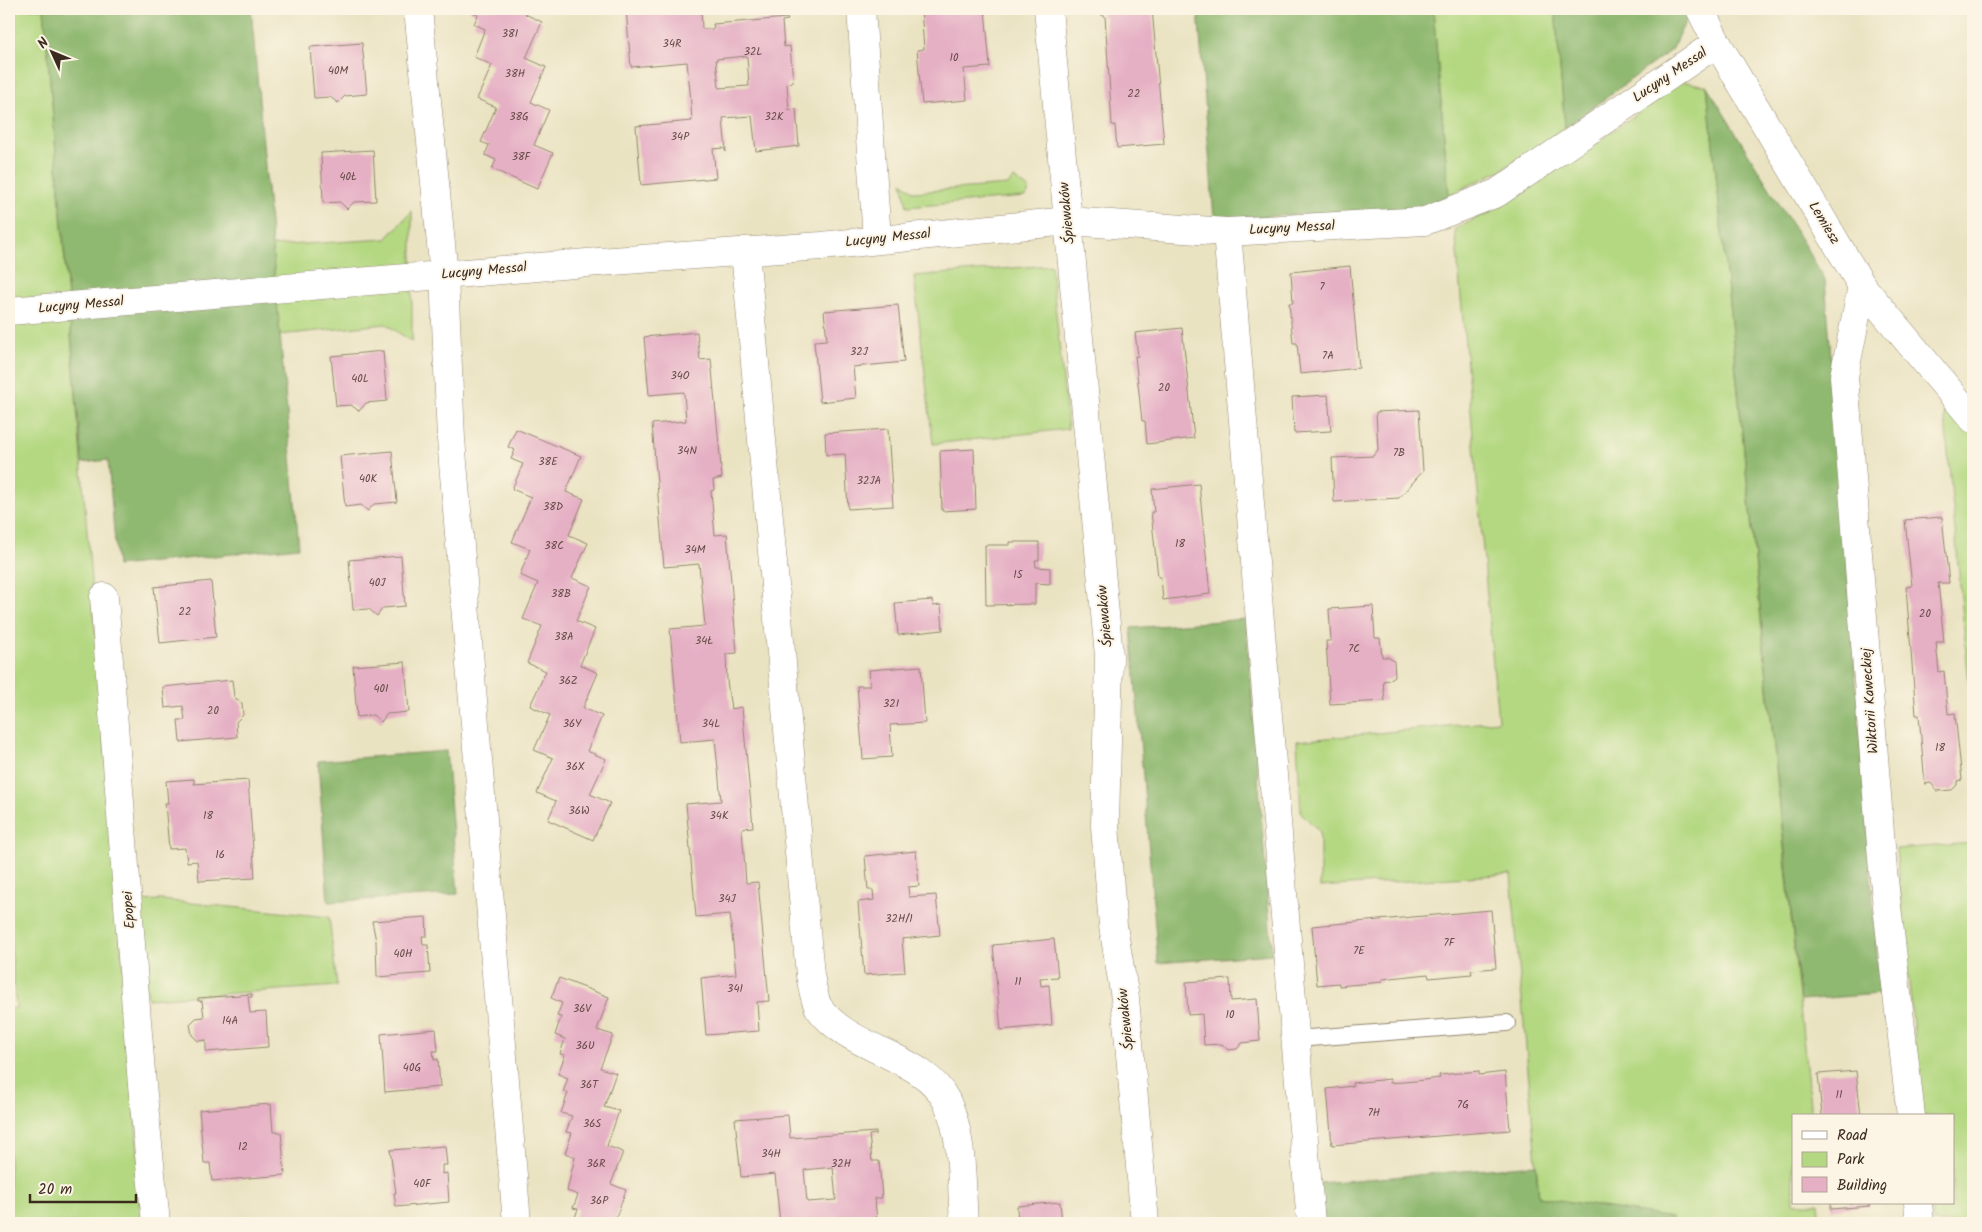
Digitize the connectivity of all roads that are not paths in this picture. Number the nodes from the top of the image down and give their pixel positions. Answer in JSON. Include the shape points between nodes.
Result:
{"nodes":[{"id":1,"x":418,"y":9,"type":"edge"},
{"id":2,"x":861,"y":9,"type":"edge"},
{"id":3,"x":1048,"y":9,"type":"edge"},
{"id":4,"x":1700,"y":9,"type":"edge"},
{"id":5,"x":1717,"y":43,"type":"junction"},
{"id":6,"x":1068,"y":222,"type":"junction"},
{"id":7,"x":1227,"y":232,"type":"junction"},
{"id":8,"x":876,"y":239,"type":"junction"},
{"id":9,"x":745,"y":251,"type":"junction"},
{"id":10,"x":444,"y":275,"type":"junction"},
{"id":11,"x":1862,"y":286,"type":"junction"},
{"id":12,"x":9,"y":312,"type":"edge"},
{"id":13,"x":1973,"y":419,"type":"edge"},
{"id":14,"x":104,"y":597,"type":"dead end"},
{"id":15,"x":1507,"y":1023,"type":"dead end"},
{"id":16,"x":1296,"y":1039,"type":"junction"},
{"id":17,"x":1911,"y":1114,"type":"edge"},
{"id":18,"x":1918,"y":1204,"type":"edge"},
{"id":19,"x":156,"y":1223,"type":"edge"},
{"id":20,"x":516,"y":1223,"type":"edge"},
{"id":21,"x":964,"y":1223,"type":"edge"},
{"id":22,"x":1145,"y":1223,"type":"edge"},
{"id":23,"x":1311,"y":1223,"type":"edge"},
{"id":24,"x":1920,"y":1223,"type":"edge"}],
"edges":[{"from":1,"to":10,"type":"street"},
{"from":2,"to":8,"type":"street"},
{"from":3,"to":6,"type":"street","name":"Śpiewaków"},
{"from":4,"to":5,"type":"street","name":"Lemiesz"},
{"from":5,"to":7,"type":"street","name":"Lucyny Messal","via":[[1497,193],[1425,221]]},
{"from":5,"to":11,"type":"street","name":"Lemiesz"},
{"from":6,"to":7,"type":"street","name":"Lucyny Messal"},
{"from":6,"to":8,"type":"street","name":"Lucyny Messal"},
{"from":6,"to":22,"type":"street","name":"Śpiewaków","via":[[1109,656],[1105,826],[1113,926],[1125,998]]},
{"from":7,"to":16,"type":"street"},
{"from":8,"to":9,"type":"street","name":"Lucyny Messal"},
{"from":9,"to":10,"type":"street","name":"Lucyny Messal"},
{"from":9,"to":21,"type":"street","via":[[810,975],[818,1006],[840,1030],[922,1073],[945,1098],[956,1126]]},
{"from":10,"to":12,"type":"street","name":"Lucyny Messal"},
{"from":10,"to":20,"type":"street","via":[[451,440]]},
{"from":11,"to":13,"type":"street","name":"Lemiesz"},
{"from":11,"to":17,"type":"street","name":"Wiktorii Kaweckiej","via":[[1844,376],[1883,871]]},
{"from":14,"to":19,"type":"street","name":"Epopei","via":[[142,1085]]},
{"from":15,"to":16,"type":"lane"},
{"from":16,"to":23,"type":"street"},
{"from":18,"to":24,"type":"street"}]}
